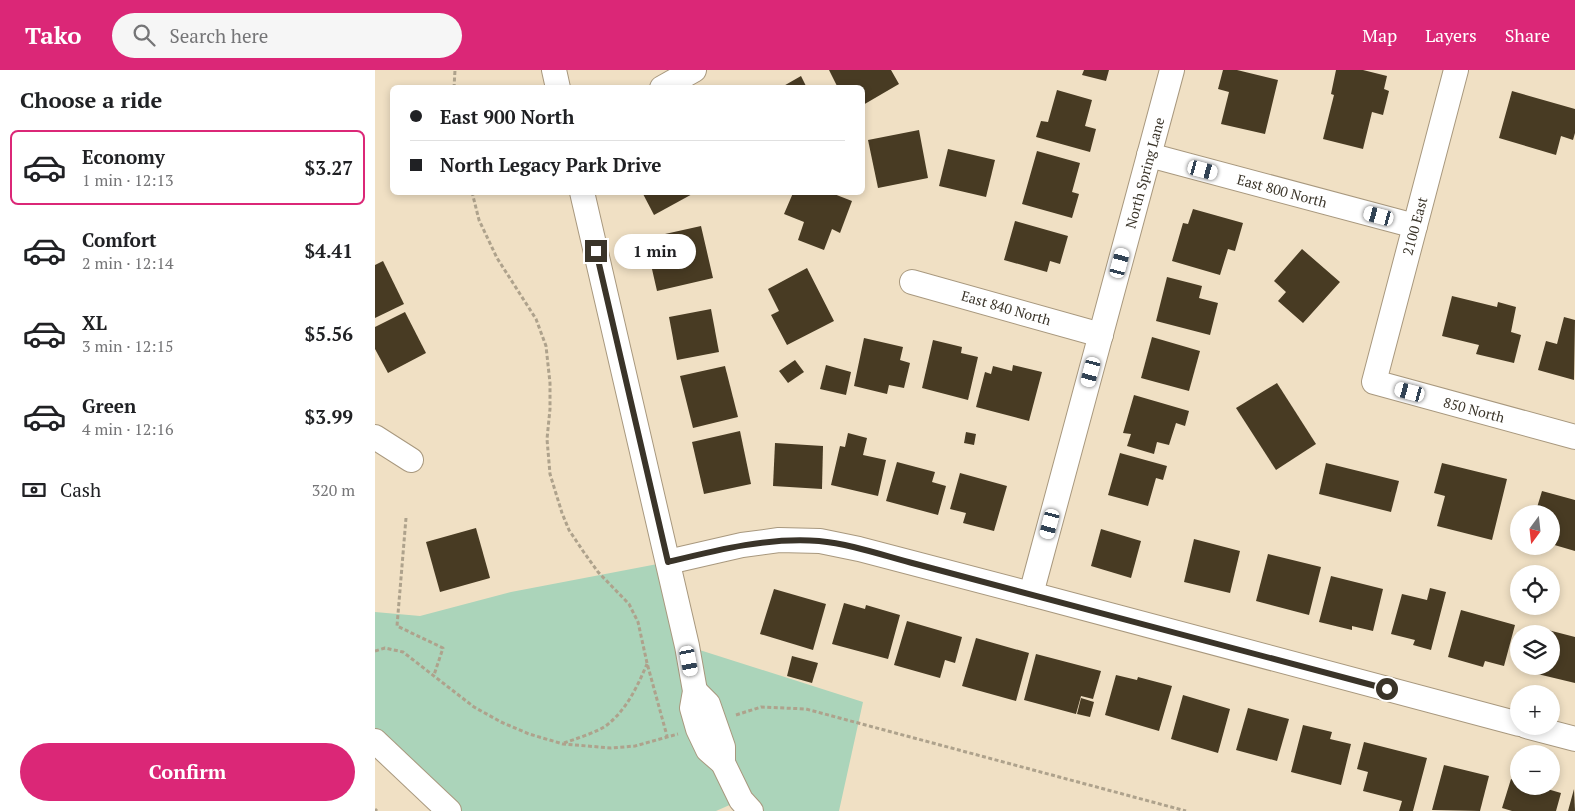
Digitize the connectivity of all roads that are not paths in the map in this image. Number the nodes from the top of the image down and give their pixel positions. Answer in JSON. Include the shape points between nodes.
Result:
{"nodes":[{"id":1,"x":554,"y":70,"type":"edge"},
{"id":2,"x":694,"y":70,"type":"edge"},
{"id":3,"x":1172,"y":70,"type":"edge"},
{"id":4,"x":1456,"y":70,"type":"edge"},
{"id":5,"x":557,"y":85,"type":"edge"},
{"id":6,"x":667,"y":85,"type":"edge"},
{"id":7,"x":1149,"y":156,"type":"junction"},
{"id":8,"x":583,"y":195,"type":"edge"},
{"id":9,"x":1415,"y":226,"type":"junction"},
{"id":10,"x":912,"y":282,"type":"dead end"},
{"id":11,"x":1101,"y":335,"type":"junction"},
{"id":12,"x":1374,"y":382,"type":"joint"},
{"id":13,"x":375,"y":437,"type":"edge"},
{"id":14,"x":1575,"y":437,"type":"edge"},
{"id":15,"x":411,"y":460,"type":"dead end"},
{"id":16,"x":668,"y":562,"type":"junction"},
{"id":17,"x":1031,"y":594,"type":"junction"},
{"id":18,"x":1510,"y":722,"type":"edge"},
{"id":19,"x":1560,"y":735,"type":"edge"},
{"id":20,"x":1575,"y":739,"type":"edge"},
{"id":21,"x":375,"y":741,"type":"edge"},
{"id":22,"x":746,"y":805,"type":"edge"},
{"id":23,"x":449,"y":811,"type":"edge"}],
"edges":[{"from":1,"to":5,"type":"street"},
{"from":2,"to":6,"type":"street"},
{"from":3,"to":7,"type":"street","name":"North Spring Lane"},
{"from":4,"to":9,"type":"street","name":"2100 East"},
{"from":7,"to":9,"type":"street","name":"East 800 North"},
{"from":7,"to":11,"type":"street","name":"North Spring Lane"},
{"from":8,"to":16,"type":"street"},
{"from":9,"to":12,"type":"street","name":"2100 East"},
{"from":10,"to":11,"type":"street","name":"East 840 North"},
{"from":11,"to":17,"type":"street","name":"North Spring Lane"},
{"from":12,"to":14,"type":"street","name":"850 North"},
{"from":13,"to":15,"type":"street"},
{"from":16,"to":17,"type":"street","via":[[779,540],[820,541]]},
{"from":16,"to":22,"type":"street","via":[[695,691],[708,704],[723,747],[723,763]]},
{"from":17,"to":18,"type":"street"},
{"from":19,"to":20,"type":"street"},
{"from":21,"to":23,"type":"street"}]}
